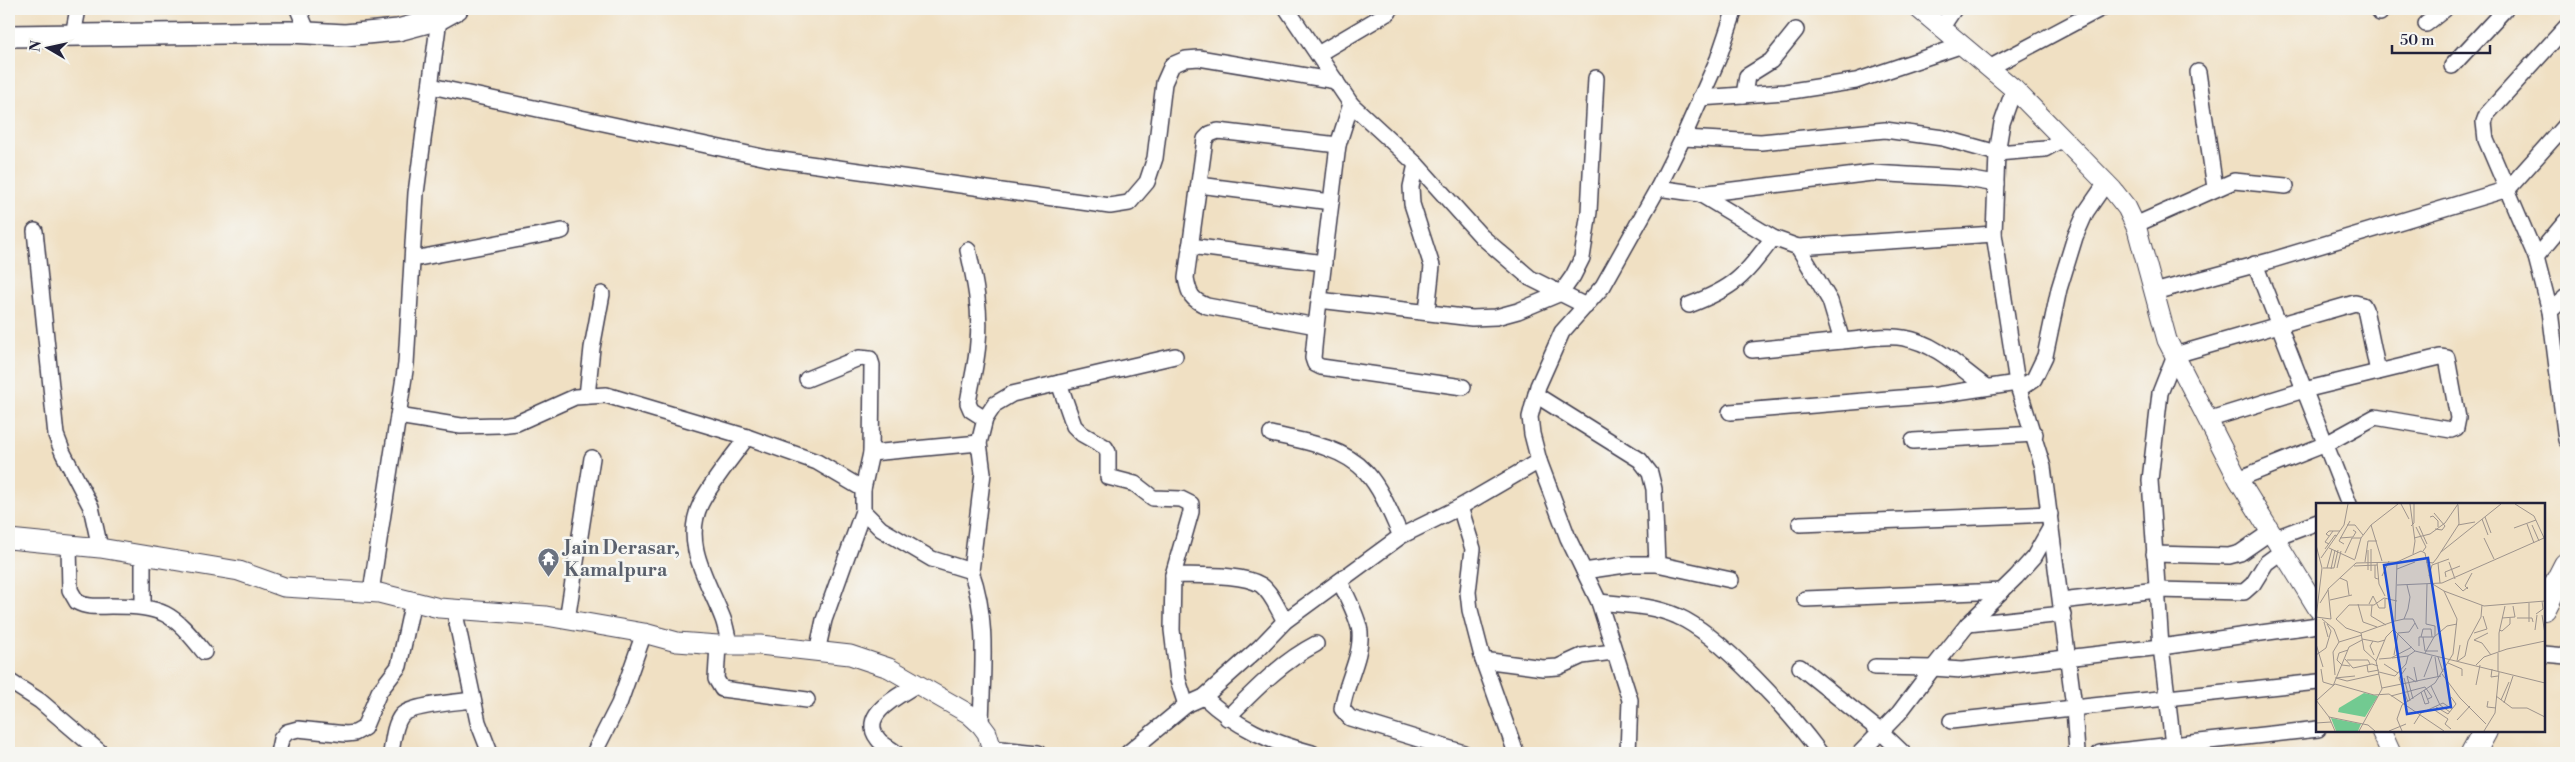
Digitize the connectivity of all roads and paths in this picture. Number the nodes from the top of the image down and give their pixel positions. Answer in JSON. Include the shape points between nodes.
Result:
{"nodes":[{"id":1,"x":78,"y":9,"type":"edge"},
{"id":2,"x":298,"y":9,"type":"edge"},
{"id":3,"x":458,"y":9,"type":"edge"},
{"id":4,"x":1287,"y":9,"type":"edge"},
{"id":5,"x":1735,"y":9,"type":"edge"},
{"id":6,"x":1920,"y":9,"type":"edge"},
{"id":7,"x":1954,"y":9,"type":"edge"},
{"id":8,"x":2100,"y":9,"type":"edge"},
{"id":9,"x":2445,"y":9,"type":"edge"},
{"id":10,"x":2505,"y":9,"type":"edge"},
{"id":11,"x":1390,"y":12,"type":"dead end"},
{"id":12,"x":441,"y":14,"type":"edge"},
{"id":13,"x":2426,"y":24,"type":"dead end"},
{"id":14,"x":1942,"y":27,"type":"junction"},
{"id":15,"x":2566,"y":27,"type":"edge"},
{"id":16,"x":1796,"y":30,"type":"dead end"},
{"id":17,"x":308,"y":33,"type":"junction"},
{"id":18,"x":73,"y":35,"type":"junction"},
{"id":19,"x":9,"y":36,"type":"edge"},
{"id":20,"x":1963,"y":45,"type":"junction"},
{"id":21,"x":1318,"y":54,"type":"junction"},
{"id":22,"x":2452,"y":66,"type":"dead end"},
{"id":23,"x":1989,"y":68,"type":"junction"},
{"id":24,"x":2198,"y":72,"type":"dead end"},
{"id":25,"x":1596,"y":78,"type":"dead end"},
{"id":26,"x":1336,"y":81,"type":"junction"},
{"id":27,"x":431,"y":86,"type":"junction"},
{"id":28,"x":2014,"y":89,"type":"junction"},
{"id":29,"x":1744,"y":95,"type":"junction"},
{"id":30,"x":1700,"y":98,"type":"junction"},
{"id":31,"x":1351,"y":104,"type":"junction"},
{"id":32,"x":2566,"y":124,"type":"edge"},
{"id":33,"x":1683,"y":138,"type":"junction"},
{"id":34,"x":2063,"y":139,"type":"junction"},
{"id":35,"x":1338,"y":144,"type":"junction"},
{"id":36,"x":1996,"y":153,"type":"junction"},
{"id":37,"x":1416,"y":164,"type":"junction"},
{"id":38,"x":2106,"y":182,"type":"junction"},
{"id":39,"x":1996,"y":184,"type":"junction"},
{"id":40,"x":1198,"y":186,"type":"junction"},
{"id":41,"x":2286,"y":186,"type":"dead end"},
{"id":42,"x":1658,"y":188,"type":"junction"},
{"id":43,"x":2215,"y":188,"type":"junction"},
{"id":44,"x":2508,"y":189,"type":"junction"},
{"id":45,"x":1700,"y":194,"type":"junction"},
{"id":46,"x":1331,"y":202,"type":"junction"},
{"id":47,"x":2566,"y":222,"type":"edge"},
{"id":48,"x":2135,"y":225,"type":"junction"},
{"id":49,"x":35,"y":231,"type":"dead end"},
{"id":50,"x":562,"y":231,"type":"dead end"},
{"id":51,"x":1994,"y":234,"type":"junction"},
{"id":52,"x":1773,"y":238,"type":"junction"},
{"id":53,"x":1190,"y":246,"type":"junction"},
{"id":54,"x":1798,"y":247,"type":"junction"},
{"id":55,"x":968,"y":250,"type":"dead end"},
{"id":56,"x":2536,"y":257,"type":"junction"},
{"id":57,"x":412,"y":259,"type":"junction"},
{"id":58,"x":1324,"y":263,"type":"junction"},
{"id":59,"x":2255,"y":264,"type":"junction"},
{"id":60,"x":2154,"y":292,"type":"junction"},
{"id":61,"x":1561,"y":293,"type":"junction"},
{"id":62,"x":602,"y":294,"type":"dead end"},
{"id":63,"x":2566,"y":297,"type":"edge"},
{"id":64,"x":1319,"y":300,"type":"junction"},
{"id":65,"x":1689,"y":305,"type":"dead end"},
{"id":66,"x":1586,"y":306,"type":"junction"},
{"id":67,"x":2550,"y":311,"type":"junction"},
{"id":68,"x":1427,"y":312,"type":"junction"},
{"id":69,"x":2278,"y":323,"type":"junction"},
{"id":70,"x":1316,"y":326,"type":"junction"},
{"id":71,"x":1842,"y":341,"type":"junction"},
{"id":72,"x":1752,"y":350,"type":"dead end"},
{"id":73,"x":2175,"y":355,"type":"junction"},
{"id":74,"x":1175,"y":356,"type":"dead end"},
{"id":75,"x":2378,"y":372,"type":"junction"},
{"id":76,"x":807,"y":379,"type":"dead end"},
{"id":77,"x":1059,"y":383,"type":"junction"},
{"id":78,"x":2018,"y":386,"type":"junction"},
{"id":79,"x":1463,"y":387,"type":"dead end"},
{"id":80,"x":1986,"y":388,"type":"junction"},
{"id":81,"x":2304,"y":390,"type":"junction"},
{"id":82,"x":1536,"y":395,"type":"junction"},
{"id":83,"x":587,"y":396,"type":"junction"},
{"id":84,"x":1730,"y":412,"type":"dead end"},
{"id":85,"x":398,"y":416,"type":"junction"},
{"id":86,"x":985,"y":418,"type":"junction"},
{"id":87,"x":2206,"y":420,"type":"junction"},
{"id":88,"x":1271,"y":434,"type":"dead end"},
{"id":89,"x":2035,"y":434,"type":"junction"},
{"id":90,"x":747,"y":437,"type":"junction"},
{"id":91,"x":2566,"y":440,"type":"edge"},
{"id":92,"x":1913,"y":442,"type":"dead end"},
{"id":93,"x":979,"y":443,"type":"junction"},
{"id":94,"x":2326,"y":444,"type":"junction"},
{"id":95,"x":871,"y":453,"type":"junction"},
{"id":96,"x":592,"y":458,"type":"dead end"},
{"id":97,"x":1539,"y":461,"type":"junction"},
{"id":98,"x":2238,"y":479,"type":"junction"},
{"id":99,"x":863,"y":489,"type":"junction"},
{"id":100,"x":2349,"y":503,"type":"edge"},
{"id":101,"x":1460,"y":507,"type":"junction"},
{"id":102,"x":862,"y":511,"type":"junction"},
{"id":103,"x":2050,"y":521,"type":"junction"},
{"id":104,"x":2316,"y":523,"type":"edge"},
{"id":105,"x":1800,"y":524,"type":"dead end"},
{"id":106,"x":1401,"y":536,"type":"junction"},
{"id":107,"x":9,"y":539,"type":"edge"},
{"id":108,"x":2274,"y":541,"type":"junction"},
{"id":109,"x":69,"y":546,"type":"junction"},
{"id":110,"x":100,"y":548,"type":"junction"},
{"id":111,"x":2154,"y":554,"type":"junction"},
{"id":112,"x":143,"y":555,"type":"junction"},
{"id":113,"x":1657,"y":564,"type":"junction"},
{"id":114,"x":2566,"y":566,"type":"edge"},
{"id":115,"x":971,"y":571,"type":"junction"},
{"id":116,"x":1584,"y":571,"type":"junction"},
{"id":117,"x":1173,"y":575,"type":"junction"},
{"id":118,"x":1732,"y":580,"type":"dead end"},
{"id":119,"x":1340,"y":581,"type":"junction"},
{"id":120,"x":2157,"y":590,"type":"junction"},
{"id":121,"x":2002,"y":591,"type":"junction"},
{"id":122,"x":371,"y":592,"type":"junction"},
{"id":123,"x":1805,"y":599,"type":"dead end"},
{"id":124,"x":413,"y":602,"type":"junction"},
{"id":125,"x":1598,"y":602,"type":"junction"},
{"id":126,"x":143,"y":606,"type":"junction"},
{"id":127,"x":2316,"y":606,"type":"edge"},
{"id":128,"x":2545,"y":606,"type":"edge"},
{"id":129,"x":2062,"y":608,"type":"junction"},
{"id":130,"x":454,"y":610,"type":"junction"},
{"id":131,"x":567,"y":620,"type":"junction"},
{"id":132,"x":1285,"y":621,"type":"junction"},
{"id":133,"x":1968,"y":624,"type":"junction"},
{"id":134,"x":2316,"y":625,"type":"edge"},
{"id":135,"x":644,"y":633,"type":"junction"},
{"id":136,"x":1316,"y":644,"type":"dead end"},
{"id":137,"x":724,"y":645,"type":"junction"},
{"id":138,"x":2162,"y":647,"type":"junction"},
{"id":139,"x":204,"y":652,"type":"dead end"},
{"id":140,"x":817,"y":652,"type":"junction"},
{"id":141,"x":1613,"y":652,"type":"junction"},
{"id":142,"x":2545,"y":654,"type":"edge"},
{"id":143,"x":2566,"y":656,"type":"edge"},
{"id":144,"x":2068,"y":657,"type":"junction"},
{"id":145,"x":1484,"y":660,"type":"junction"},
{"id":146,"x":1800,"y":667,"type":"dead end"},
{"id":147,"x":1874,"y":668,"type":"dead end"},
{"id":148,"x":1933,"y":668,"type":"junction"},
{"id":149,"x":9,"y":681,"type":"edge"},
{"id":150,"x":2316,"y":682,"type":"edge"},
{"id":151,"x":916,"y":685,"type":"junction"},
{"id":152,"x":2168,"y":696,"type":"junction"},
{"id":153,"x":1204,"y":698,"type":"junction"},
{"id":154,"x":473,"y":700,"type":"junction"},
{"id":155,"x":807,"y":700,"type":"dead end"},
{"id":156,"x":1186,"y":705,"type":"junction"},
{"id":157,"x":2074,"y":708,"type":"junction"},
{"id":158,"x":1226,"y":718,"type":"junction"},
{"id":159,"x":1951,"y":721,"type":"dead end"},
{"id":160,"x":981,"y":725,"type":"junction"},
{"id":161,"x":2316,"y":729,"type":"edge"},
{"id":162,"x":1881,"y":732,"type":"junction"},
{"id":163,"x":2381,"y":732,"type":"edge"},
{"id":164,"x":2484,"y":732,"type":"edge"},
{"id":165,"x":2173,"y":749,"type":"edge"},
{"id":166,"x":992,"y":751,"type":"edge"},
{"id":167,"x":102,"y":753,"type":"edge"},
{"id":168,"x":278,"y":753,"type":"edge"},
{"id":169,"x":391,"y":753,"type":"edge"},
{"id":170,"x":490,"y":753,"type":"edge"},
{"id":171,"x":594,"y":753,"type":"edge"},
{"id":172,"x":896,"y":753,"type":"edge"},
{"id":173,"x":1038,"y":753,"type":"edge"},
{"id":174,"x":1128,"y":753,"type":"edge"},
{"id":175,"x":1312,"y":753,"type":"edge"},
{"id":176,"x":1464,"y":753,"type":"edge"},
{"id":177,"x":1516,"y":753,"type":"edge"},
{"id":178,"x":1628,"y":753,"type":"edge"},
{"id":179,"x":1820,"y":753,"type":"edge"},
{"id":180,"x":1860,"y":753,"type":"edge"},
{"id":181,"x":1903,"y":753,"type":"edge"},
{"id":182,"x":2077,"y":753,"type":"edge"},
{"id":183,"x":2100,"y":753,"type":"edge"},
{"id":184,"x":2391,"y":753,"type":"edge"},
{"id":185,"x":2473,"y":753,"type":"edge"}],
"edges":[{"from":1,"to":18,"type":"street"},
{"from":2,"to":17,"type":"street"},
{"from":3,"to":12,"type":"main road"},
{"from":4,"to":21,"type":"street"},
{"from":5,"to":30,"type":"street"},
{"from":6,"to":14,"type":"street"},
{"from":7,"to":14,"type":"street"},
{"from":8,"to":23,"type":"street"},
{"from":9,"to":13,"type":"street"},
{"from":10,"to":22,"type":"street"},
{"from":11,"to":21,"type":"street"},
{"from":12,"to":17,"type":"main road","via":[[398,30],[345,35]]},
{"from":12,"to":27,"type":"street"},
{"from":14,"to":20,"type":"street"},
{"from":15,"to":44,"type":"street","via":[[2487,114],[2484,122],[2486,140]]},
{"from":16,"to":29,"type":"street","via":[[1771,61],[1747,76]]},
{"from":17,"to":18,"type":"main road"},
{"from":18,"to":19,"type":"main road"},
{"from":20,"to":23,"type":"street"},
{"from":20,"to":29,"type":"street","via":[[1856,81]]},
{"from":21,"to":26,"type":"street"},
{"from":23,"to":28,"type":"street"},
{"from":24,"to":43,"type":"street"},
{"from":25,"to":61,"type":"street","via":[[1589,212],[1582,258]]},
{"from":26,"to":27,"type":"street","via":[[1199,58],[1172,65],[1164,83],[1155,158],[1147,182],[1128,203],[1110,206],[767,158]]},
{"from":26,"to":31,"type":"street"},
{"from":27,"to":57,"type":"street","via":[[419,160]]},
{"from":28,"to":34,"type":"street"},
{"from":28,"to":36,"type":"street"},
{"from":29,"to":30,"type":"street"},
{"from":30,"to":33,"type":"street"},
{"from":31,"to":35,"type":"street"},
{"from":31,"to":37,"type":"street"},
{"from":32,"to":44,"type":"street"},
{"from":33,"to":36,"type":"street","via":[[1760,142],[1885,130],[1943,138]]},
{"from":33,"to":42,"type":"street"},
{"from":34,"to":36,"type":"street","via":[[2045,149]]},
{"from":34,"to":38,"type":"street"},
{"from":35,"to":40,"type":"street","via":[[1218,131],[1205,139]]},
{"from":35,"to":46,"type":"street"},
{"from":36,"to":39,"type":"street"},
{"from":37,"to":61,"type":"street","via":[[1481,236],[1530,278]]},
{"from":37,"to":68,"type":"street","via":[[1411,186],[1412,204],[1432,266]]},
{"from":38,"to":48,"type":"street","via":[[2127,208]]},
{"from":38,"to":78,"type":"street","via":[[2086,212],[2075,237],[2059,289],[2045,356],[2034,379]]},
{"from":39,"to":45,"type":"street","via":[[1961,178],[1872,173]]},
{"from":39,"to":51,"type":"street"},
{"from":40,"to":46,"type":"street"},
{"from":40,"to":53,"type":"street"},
{"from":41,"to":43,"type":"street","via":[[2242,180]]},
{"from":42,"to":45,"type":"street"},
{"from":42,"to":66,"type":"street","via":[[1603,286]]},
{"from":43,"to":48,"type":"street"},
{"from":44,"to":56,"type":"street"},
{"from":44,"to":59,"type":"street"},
{"from":45,"to":52,"type":"street"},
{"from":46,"to":58,"type":"street"},
{"from":47,"to":56,"type":"street"},
{"from":48,"to":60,"type":"street"},
{"from":49,"to":110,"type":"street","via":[[56,435],[91,507]]},
{"from":50,"to":57,"type":"street"},
{"from":51,"to":54,"type":"street"},
{"from":51,"to":78,"type":"street"},
{"from":52,"to":54,"type":"street"},
{"from":52,"to":65,"type":"street","via":[[1747,273],[1734,284]]},
{"from":53,"to":58,"type":"street"},
{"from":53,"to":70,"type":"street","via":[[1186,278],[1188,294],[1195,301]]},
{"from":54,"to":71,"type":"street","via":[[1830,301]]},
{"from":55,"to":86,"type":"street","via":[[980,316],[968,403],[971,410]]},
{"from":56,"to":67,"type":"street"},
{"from":57,"to":85,"type":"street","via":[[406,364]]},
{"from":58,"to":64,"type":"street"},
{"from":59,"to":60,"type":"street"},
{"from":59,"to":69,"type":"street"},
{"from":60,"to":73,"type":"street","via":[[2167,340]]},
{"from":61,"to":66,"type":"street"},
{"from":61,"to":68,"type":"street","via":[[1496,317],[1472,318]]},
{"from":62,"to":83,"type":"street","via":[[590,355]]},
{"from":63,"to":67,"type":"street"},
{"from":64,"to":68,"type":"street"},
{"from":64,"to":70,"type":"street"},
{"from":66,"to":82,"type":"street","via":[[1562,332]]},
{"from":67,"to":91,"type":"street"},
{"from":69,"to":73,"type":"street"},
{"from":69,"to":75,"type":"street","via":[[2343,304],[2360,303],[2365,309]]},
{"from":69,"to":81,"type":"street"},
{"from":70,"to":79,"type":"street","via":[[1313,358],[1321,367]]},
{"from":71,"to":72,"type":"street"},
{"from":71,"to":80,"type":"street","via":[[1902,337],[1919,341],[1940,352]]},
{"from":73,"to":87,"type":"street"},
{"from":73,"to":111,"type":"street","via":[[2160,393],[2150,480]]},
{"from":74,"to":77,"type":"street"},
{"from":75,"to":81,"type":"street"},
{"from":75,"to":94,"type":"street","via":[[2447,358],[2458,418],[2456,428],[2451,430],[2375,417]]},
{"from":76,"to":95,"type":"street","via":[[859,358],[870,359]]},
{"from":77,"to":86,"type":"street","via":[[1012,394],[995,404]]},
{"from":77,"to":117,"type":"street","via":[[1074,426],[1108,452],[1108,477],[1135,484],[1153,498],[1181,499],[1191,504]]},
{"from":78,"to":80,"type":"street"},
{"from":78,"to":89,"type":"street"},
{"from":80,"to":84,"type":"street"},
{"from":81,"to":87,"type":"street"},
{"from":81,"to":94,"type":"street"},
{"from":82,"to":97,"type":"street","via":[[1530,417]]},
{"from":82,"to":113,"type":"street","via":[[1640,460],[1650,473],[1654,489]]},
{"from":83,"to":85,"type":"street","via":[[575,397],[517,423],[499,425],[461,426]]},
{"from":83,"to":90,"type":"street","via":[[606,395]]},
{"from":85,"to":122,"type":"street"},
{"from":86,"to":93,"type":"street"},
{"from":87,"to":98,"type":"street"},
{"from":88,"to":106,"type":"street","via":[[1323,447],[1365,471],[1381,494]]},
{"from":89,"to":92,"type":"street"},
{"from":89,"to":103,"type":"street","via":[[2044,467]]},
{"from":90,"to":99,"type":"street","via":[[817,462]]},
{"from":90,"to":137,"type":"street","via":[[702,502],[696,516],[693,541],[723,619]]},
{"from":93,"to":95,"type":"street"},
{"from":93,"to":115,"type":"street","via":[[982,481]]},
{"from":94,"to":98,"type":"street"},
{"from":94,"to":100,"type":"street"},
{"from":95,"to":99,"type":"street"},
{"from":96,"to":131,"type":"street"},
{"from":97,"to":101,"type":"street"},
{"from":97,"to":116,"type":"street"},
{"from":98,"to":108,"type":"street"},
{"from":99,"to":102,"type":"street"},
{"from":101,"to":106,"type":"street"},
{"from":101,"to":145,"type":"street","via":[[1473,550],[1468,592]]},
{"from":102,"to":115,"type":"street","via":[[881,529],[932,559]]},
{"from":102,"to":140,"type":"street","via":[[824,620]]},
{"from":103,"to":105,"type":"street"},
{"from":103,"to":121,"type":"street","via":[[2034,557]]},
{"from":103,"to":129,"type":"street"},
{"from":104,"to":108,"type":"street"},
{"from":106,"to":119,"type":"street"},
{"from":107,"to":109,"type":"street"},
{"from":108,"to":111,"type":"street","via":[[2229,556]]},
{"from":108,"to":120,"type":"street","via":[[2266,563],[2244,592]]},
{"from":108,"to":127,"type":"street"},
{"from":109,"to":110,"type":"street"},
{"from":109,"to":126,"type":"street","via":[[70,590],[77,602],[91,606]]},
{"from":110,"to":112,"type":"street"},
{"from":111,"to":120,"type":"street"},
{"from":112,"to":122,"type":"street","via":[[239,571],[284,587]]},
{"from":112,"to":126,"type":"street"},
{"from":113,"to":116,"type":"street"},
{"from":113,"to":118,"type":"street"},
{"from":114,"to":128,"type":"main road"},
{"from":115,"to":160,"type":"street","via":[[979,592],[983,633]]},
{"from":116,"to":125,"type":"street"},
{"from":117,"to":132,"type":"street","via":[[1233,578],[1261,585]]},
{"from":117,"to":156,"type":"street","via":[[1172,630],[1178,680]]},
{"from":119,"to":132,"type":"street"},
{"from":119,"to":176,"type":"street","via":[[1360,631],[1359,648],[1344,692],[1342,709],[1350,718]]},
{"from":120,"to":129,"type":"street"},
{"from":120,"to":138,"type":"street"},
{"from":121,"to":123,"type":"street"},
{"from":121,"to":133,"type":"street"},
{"from":122,"to":124,"type":"street"},
{"from":124,"to":130,"type":"street"},
{"from":124,"to":168,"type":"street","via":[[399,666],[379,692],[364,728],[346,734],[298,729],[287,732],[281,739]]},
{"from":125,"to":141,"type":"street"},
{"from":125,"to":179,"type":"street","via":[[1646,607],[1676,615],[1699,628],[1776,701]]},
{"from":126,"to":139,"type":"street","via":[[175,619]]},
{"from":129,"to":133,"type":"street"},
{"from":129,"to":144,"type":"street"},
{"from":130,"to":131,"type":"street"},
{"from":130,"to":154,"type":"street"},
{"from":131,"to":135,"type":"street"},
{"from":132,"to":153,"type":"street"},
{"from":133,"to":148,"type":"street"},
{"from":134,"to":138,"type":"street"},
{"from":135,"to":137,"type":"street","via":[[677,642]]},
{"from":135,"to":171,"type":"street","via":[[618,704]]},
{"from":136,"to":158,"type":"street","via":[[1268,678]]},
{"from":137,"to":140,"type":"street","via":[[760,645]]},
{"from":137,"to":155,"type":"street","via":[[716,679],[722,689]]},
{"from":138,"to":144,"type":"street"},
{"from":138,"to":152,"type":"street"},
{"from":140,"to":151,"type":"street","via":[[850,655],[889,668]]},
{"from":141,"to":145,"type":"street","via":[[1582,656],[1558,667],[1543,668]]},
{"from":141,"to":178,"type":"street","via":[[1630,700]]},
{"from":142,"to":143,"type":"street"},
{"from":144,"to":148,"type":"street","via":[[1962,670]]},
{"from":144,"to":157,"type":"street"},
{"from":145,"to":177,"type":"street"},
{"from":146,"to":162,"type":"street"},
{"from":147,"to":148,"type":"street"},
{"from":148,"to":162,"type":"street"},
{"from":149,"to":167,"type":"street","via":[[40,701]]},
{"from":150,"to":152,"type":"street"},
{"from":151,"to":160,"type":"street","via":[[943,698]]},
{"from":151,"to":172,"type":"street","via":[[878,710],[874,718],[878,739]]},
{"from":152,"to":157,"type":"street"},
{"from":152,"to":165,"type":"street"},
{"from":153,"to":156,"type":"street"},
{"from":153,"to":158,"type":"street"},
{"from":154,"to":169,"type":"street","via":[[402,715]]},
{"from":154,"to":170,"type":"street"},
{"from":156,"to":174,"type":"street"},
{"from":157,"to":159,"type":"street"},
{"from":157,"to":182,"type":"street"},
{"from":158,"to":175,"type":"street","via":[[1258,734]]},
{"from":160,"to":166,"type":"street"},
{"from":161,"to":165,"type":"street"},
{"from":162,"to":180,"type":"street"},
{"from":162,"to":181,"type":"street"},
{"from":163,"to":184,"type":"street"},
{"from":164,"to":185,"type":"main road"},
{"from":165,"to":183,"type":"street"},
{"from":166,"to":173,"type":"street"}]}
